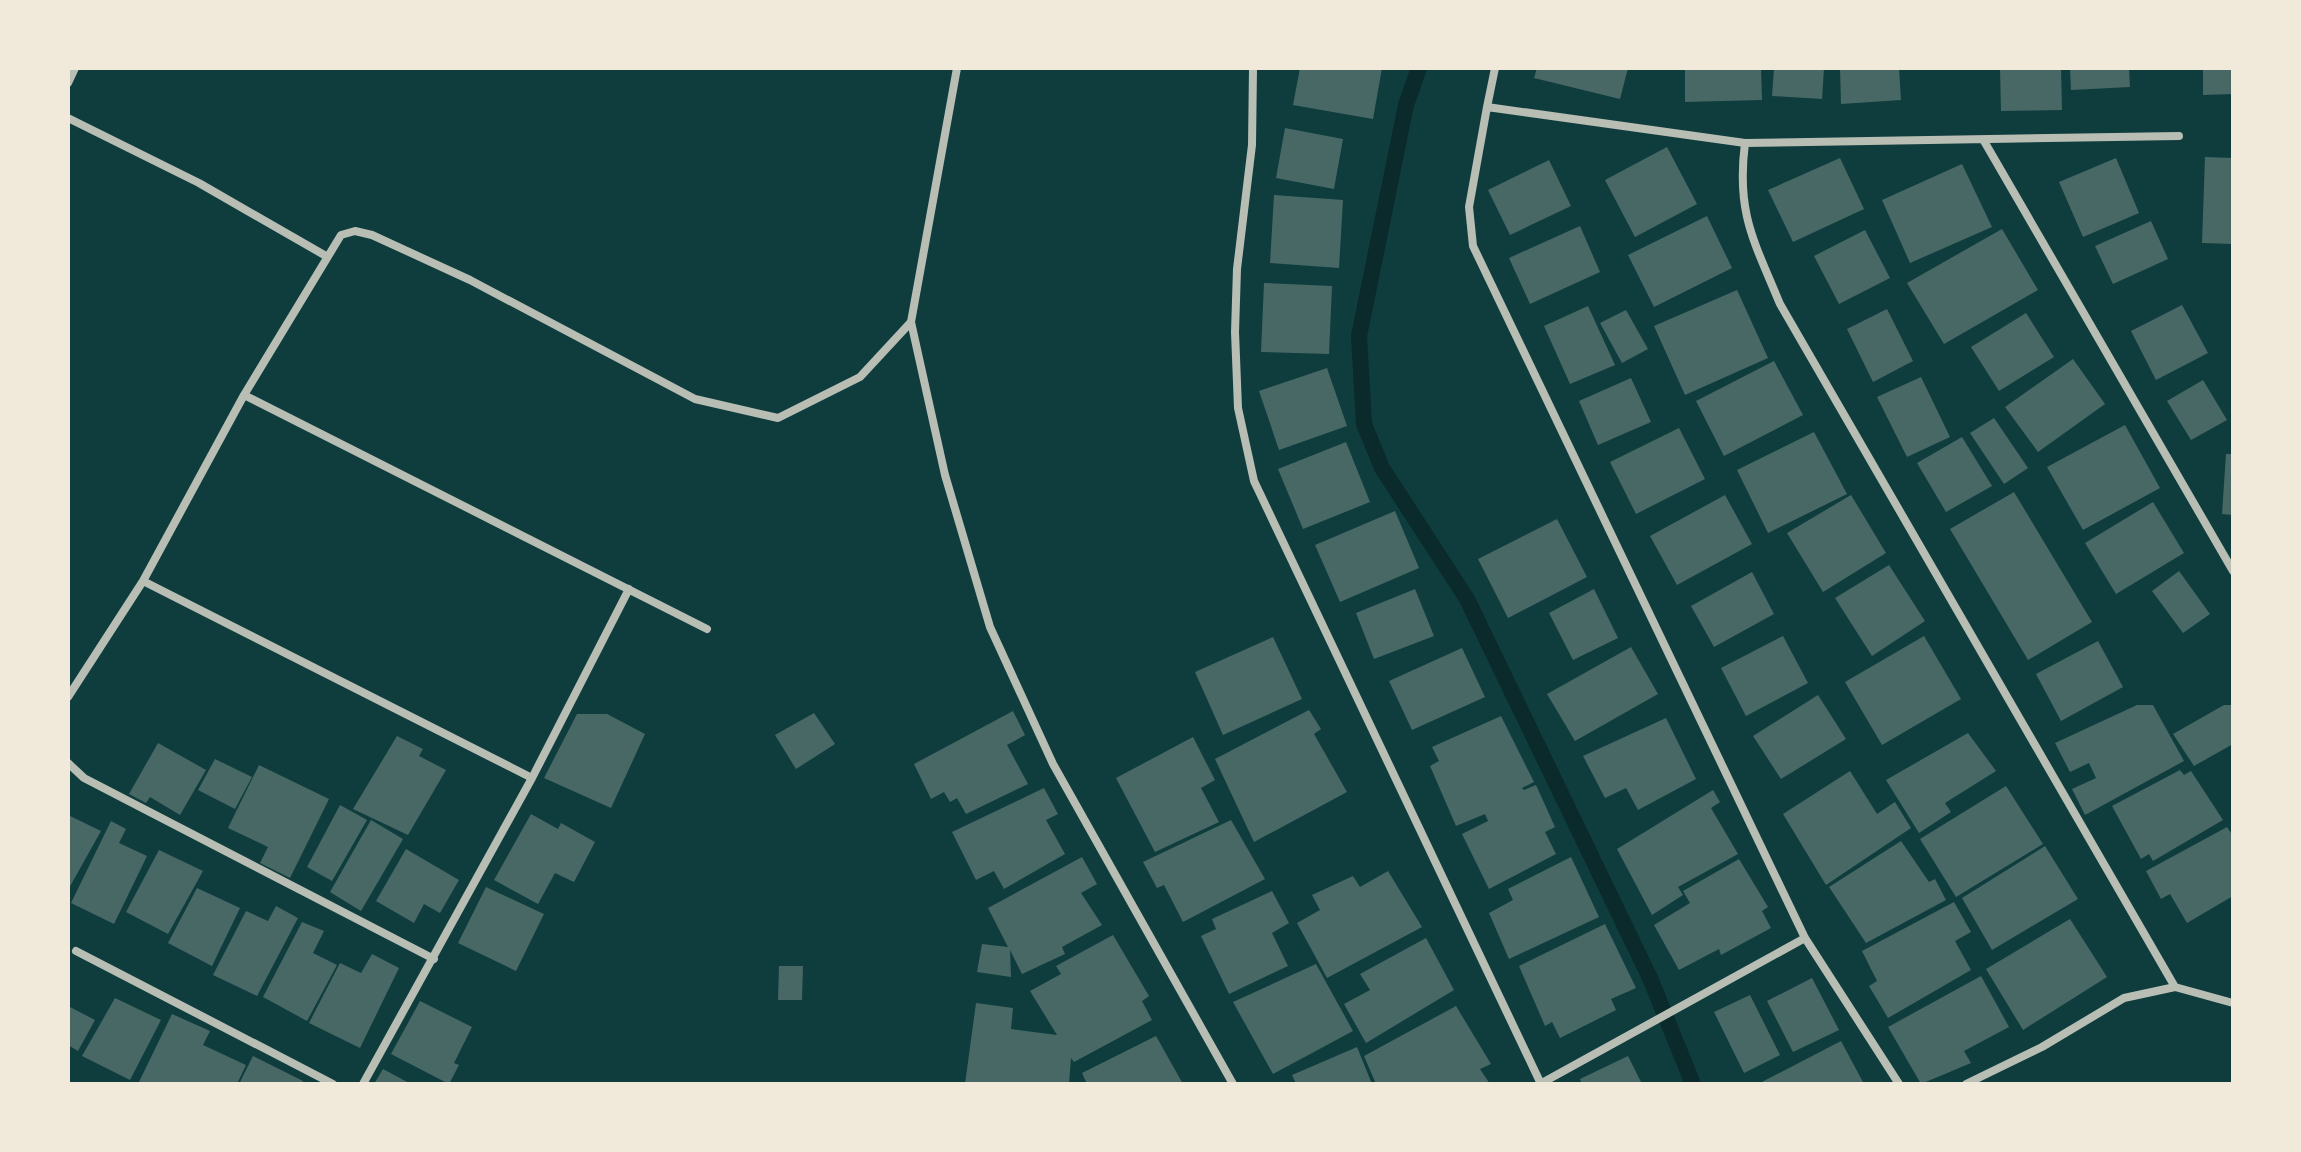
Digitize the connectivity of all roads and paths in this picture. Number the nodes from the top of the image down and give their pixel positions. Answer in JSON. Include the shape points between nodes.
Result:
{"nodes":[{"id":1,"x":75,"y":68,"type":"edge"},
{"id":2,"x":957,"y":68,"type":"edge"},
{"id":3,"x":1253,"y":68,"type":"edge"},
{"id":4,"x":1495,"y":68,"type":"edge"},
{"id":5,"x":69,"y":79,"type":"edge"},
{"id":6,"x":1487,"y":107,"type":"junction"},
{"id":7,"x":68,"y":118,"type":"edge"},
{"id":8,"x":2179,"y":136,"type":"dead end"},
{"id":9,"x":1984,"y":141,"type":"junction"},
{"id":10,"x":1745,"y":143,"type":"junction"},
{"id":11,"x":326,"y":256,"type":"junction"},
{"id":12,"x":911,"y":322,"type":"junction"},
{"id":13,"x":244,"y":395,"type":"junction"},
{"id":14,"x":2233,"y":571,"type":"edge"},
{"id":15,"x":143,"y":581,"type":"junction"},
{"id":16,"x":629,"y":589,"type":"junction"},
{"id":17,"x":707,"y":629,"type":"dead end"},
{"id":18,"x":68,"y":697,"type":"edge"},
{"id":19,"x":68,"y":763,"type":"edge"},
{"id":20,"x":532,"y":778,"type":"junction"},
{"id":21,"x":1805,"y":938,"type":"junction"},
{"id":22,"x":76,"y":951,"type":"dead end"},
{"id":23,"x":434,"y":959,"type":"junction"},
{"id":24,"x":2175,"y":987,"type":"junction"},
{"id":25,"x":2233,"y":1003,"type":"edge"},
{"id":26,"x":333,"y":1084,"type":"edge"},
{"id":27,"x":363,"y":1084,"type":"edge"},
{"id":28,"x":1233,"y":1084,"type":"edge"},
{"id":29,"x":1541,"y":1084,"type":"edge"},
{"id":30,"x":1899,"y":1084,"type":"edge"},
{"id":31,"x":1966,"y":1084,"type":"edge"}],
"edges":[{"from":1,"to":5,"type":"street"},
{"from":2,"to":12,"type":"street"},
{"from":3,"to":29,"type":"street","via":[[1252,145],[1235,332],[1238,408],[1254,481]]},
{"from":4,"to":6,"type":"street"},
{"from":6,"to":10,"type":"street"},
{"from":6,"to":21,"type":"street","via":[[1469,207],[1473,246]]},
{"from":7,"to":11,"type":"street","via":[[199,183]]},
{"from":8,"to":9,"type":"street"},
{"from":9,"to":10,"type":"street"},
{"from":9,"to":14,"type":"street"},
{"from":10,"to":24,"type":"street","via":[[1740,183],[1747,224],[1780,304]]},
{"from":11,"to":12,"type":"street","via":[[341,235],[372,235],[470,280],[695,399],[778,418],[860,377]]},
{"from":11,"to":13,"type":"street"},
{"from":12,"to":28,"type":"street","via":[[945,475],[990,627],[1053,764]]},
{"from":13,"to":15,"type":"street"},
{"from":13,"to":16,"type":"street"},
{"from":15,"to":18,"type":"street"},
{"from":15,"to":20,"type":"street"},
{"from":16,"to":17,"type":"street"},
{"from":16,"to":20,"type":"street"},
{"from":19,"to":23,"type":"street","via":[[84,778]]},
{"from":20,"to":23,"type":"street"},
{"from":21,"to":29,"type":"street"},
{"from":21,"to":30,"type":"street"},
{"from":22,"to":26,"type":"street"},
{"from":23,"to":27,"type":"street"},
{"from":24,"to":25,"type":"street"},
{"from":24,"to":31,"type":"street","via":[[2124,998]]}]}
